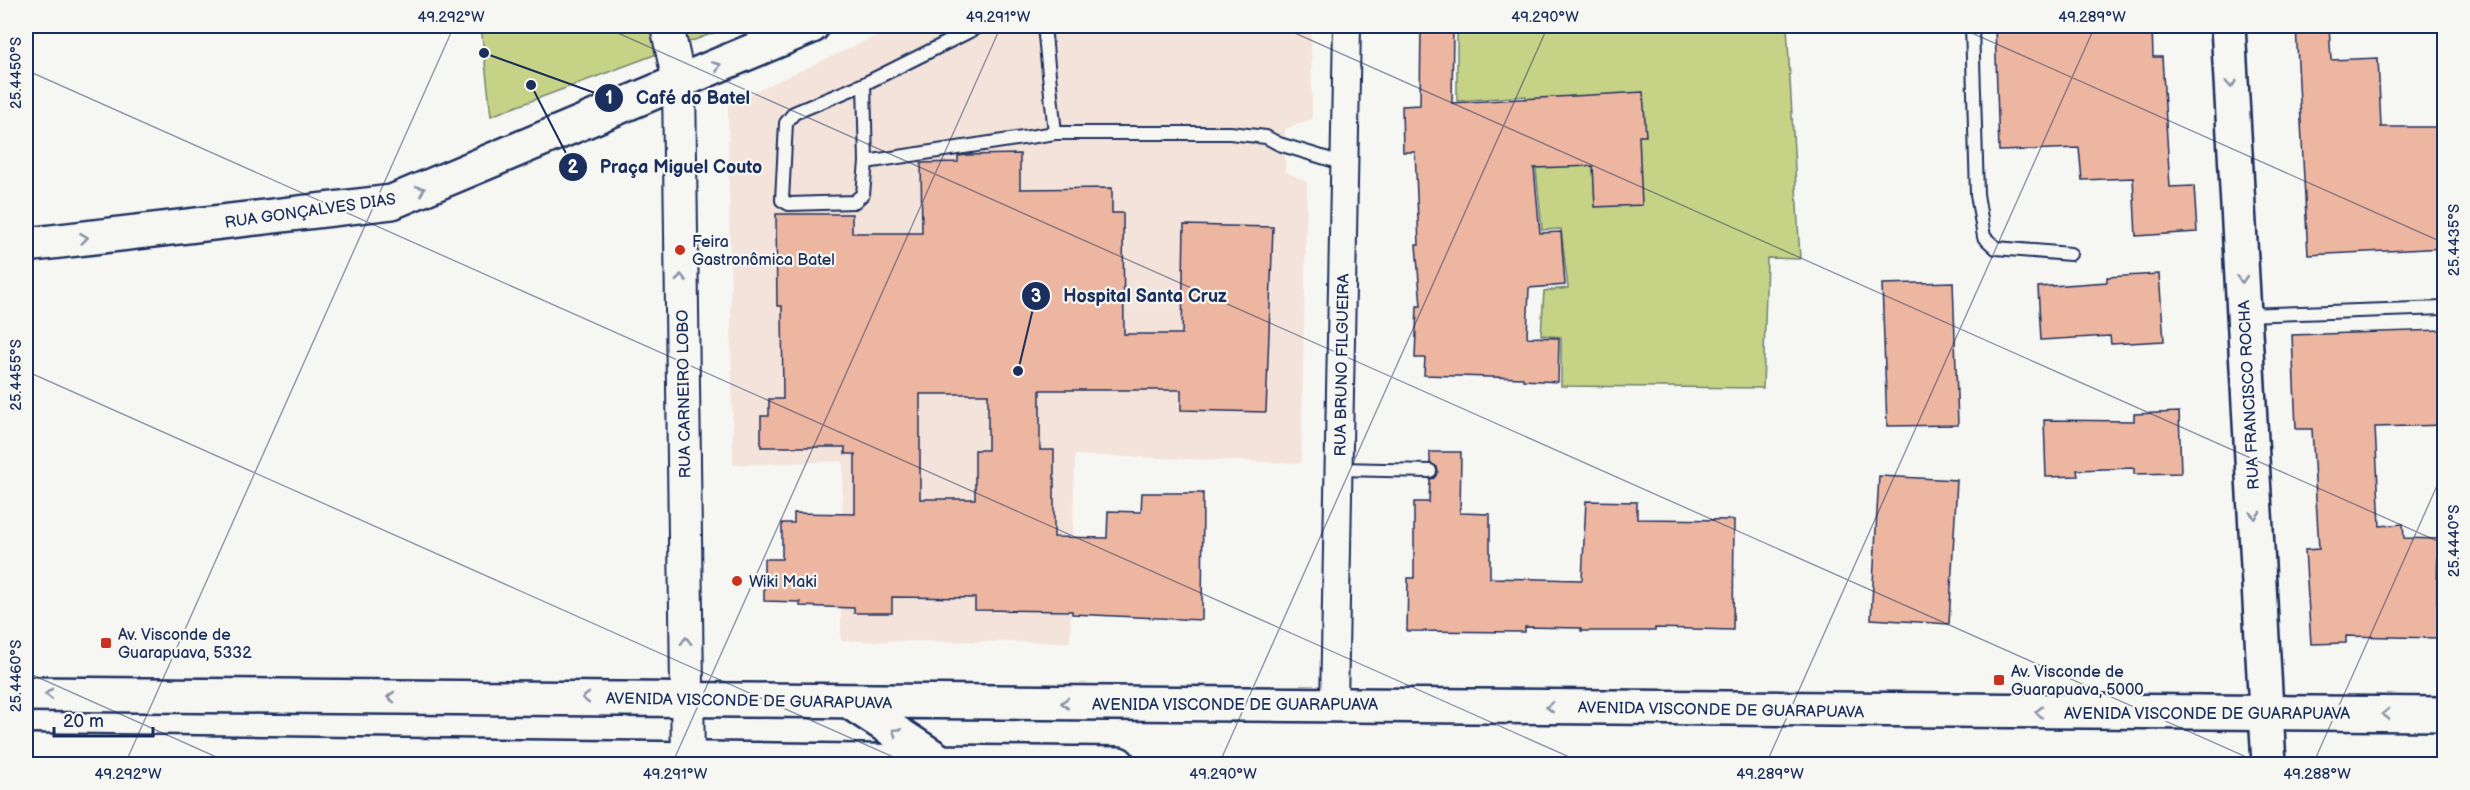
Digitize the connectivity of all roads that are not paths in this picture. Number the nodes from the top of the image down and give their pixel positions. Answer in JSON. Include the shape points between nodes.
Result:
{"nodes":[{"id":1,"x":667,"y":26,"type":"edge"},
{"id":2,"x":812,"y":26,"type":"edge"},
{"id":3,"x":980,"y":26,"type":"edge"},
{"id":4,"x":1044,"y":26,"type":"edge"},
{"id":5,"x":1347,"y":26,"type":"edge"},
{"id":6,"x":1972,"y":26,"type":"edge"},
{"id":7,"x":2228,"y":26,"type":"edge"},
{"id":8,"x":679,"y":82,"type":"junction"},
{"id":9,"x":864,"y":84,"type":"junction"},
{"id":10,"x":1055,"y":133,"type":"junction"},
{"id":11,"x":866,"y":162,"type":"junction"},
{"id":12,"x":1345,"y":164,"type":"junction"},
{"id":13,"x":26,"y":245,"type":"edge"},
{"id":14,"x":2070,"y":254,"type":"dead end"},
{"id":15,"x":2445,"y":308,"type":"edge"},
{"id":16,"x":2244,"y":315,"type":"junction"},
{"id":17,"x":1339,"y":469,"type":"junction"},
{"id":18,"x":1430,"y":471,"type":"dead end"},
{"id":19,"x":26,"y":694,"type":"edge"},
{"id":20,"x":686,"y":699,"type":"junction"},
{"id":21,"x":848,"y":701,"type":"junction"},
{"id":22,"x":1334,"y":705,"type":"junction"},
{"id":23,"x":2266,"y":714,"type":"junction"},
{"id":24,"x":2445,"y":714,"type":"edge"},
{"id":25,"x":26,"y":751,"type":"edge"},
{"id":26,"x":688,"y":763,"type":"edge"},
{"id":27,"x":943,"y":763,"type":"junction"},
{"id":28,"x":1118,"y":765,"type":"edge"},
{"id":29,"x":2269,"y":765,"type":"edge"}],
"edges":[{"from":1,"to":8,"type":"street","name":"RUA CARNEIRO LOBO"},
{"from":8,"to":2,"type":"main road","name":"RUA GONÇALVES DIAS","one_way":true},
{"from":3,"to":9,"type":"lane"},
{"from":4,"to":10,"type":"lane"},
{"from":5,"to":12,"type":"street","name":"RUA BRUNO FILGUEIRA"},
{"from":6,"to":14,"type":"lane","via":[[1977,194],[1984,237],[1996,248]]},
{"from":7,"to":16,"type":"main road","name":"RUA FRANCISCO ROCHA","one_way":true},
{"from":13,"to":8,"type":"main road","name":"RUA GONÇALVES DIAS","one_way":true,"via":[[393,202]]},
{"from":20,"to":8,"type":"street","name":"RUA CARNEIRO LOBO","one_way":true},
{"from":9,"to":11,"type":"lane"},
{"from":9,"to":11,"type":"lane","via":[[794,113],[786,123],[782,200],[789,204],[854,202],[863,194]]},
{"from":10,"to":11,"type":"lane"},
{"from":10,"to":12,"type":"lane","via":[[1230,133],[1266,137]]},
{"from":12,"to":17,"type":"street","name":"RUA BRUNO FILGUEIRA"},
{"from":15,"to":16,"type":"lane"},
{"from":16,"to":23,"type":"main road","name":"RUA FRANCISCO ROCHA","one_way":true},
{"from":17,"to":18,"type":"lane"},
{"from":17,"to":22,"type":"street","name":"RUA BRUNO FILGUEIRA"},
{"from":20,"to":19,"type":"main road","name":"AVENIDA VISCONDE DE GUARAPUAVA","one_way":true},
{"from":20,"to":21,"type":"main road","name":"AVENIDA VISCONDE DE GUARAPUAVA"},
{"from":20,"to":26,"type":"street","name":"RUA CARNEIRO LOBO"},
{"from":22,"to":21,"type":"main road","name":"AVENIDA VISCONDE DE GUARAPUAVA","one_way":true},
{"from":27,"to":21,"type":"main road","one_way":true},
{"from":23,"to":22,"type":"main road","name":"AVENIDA VISCONDE DE GUARAPUAVA","one_way":true},
{"from":24,"to":23,"type":"main road","name":"AVENIDA VISCONDE DE GUARAPUAVA","one_way":true},
{"from":23,"to":29,"type":"main road","name":"RUA FRANCISCO ROCHA"},
{"from":25,"to":26,"type":"main road"},
{"from":26,"to":27,"type":"main road"},
{"from":27,"to":28,"type":"main road"}]}
